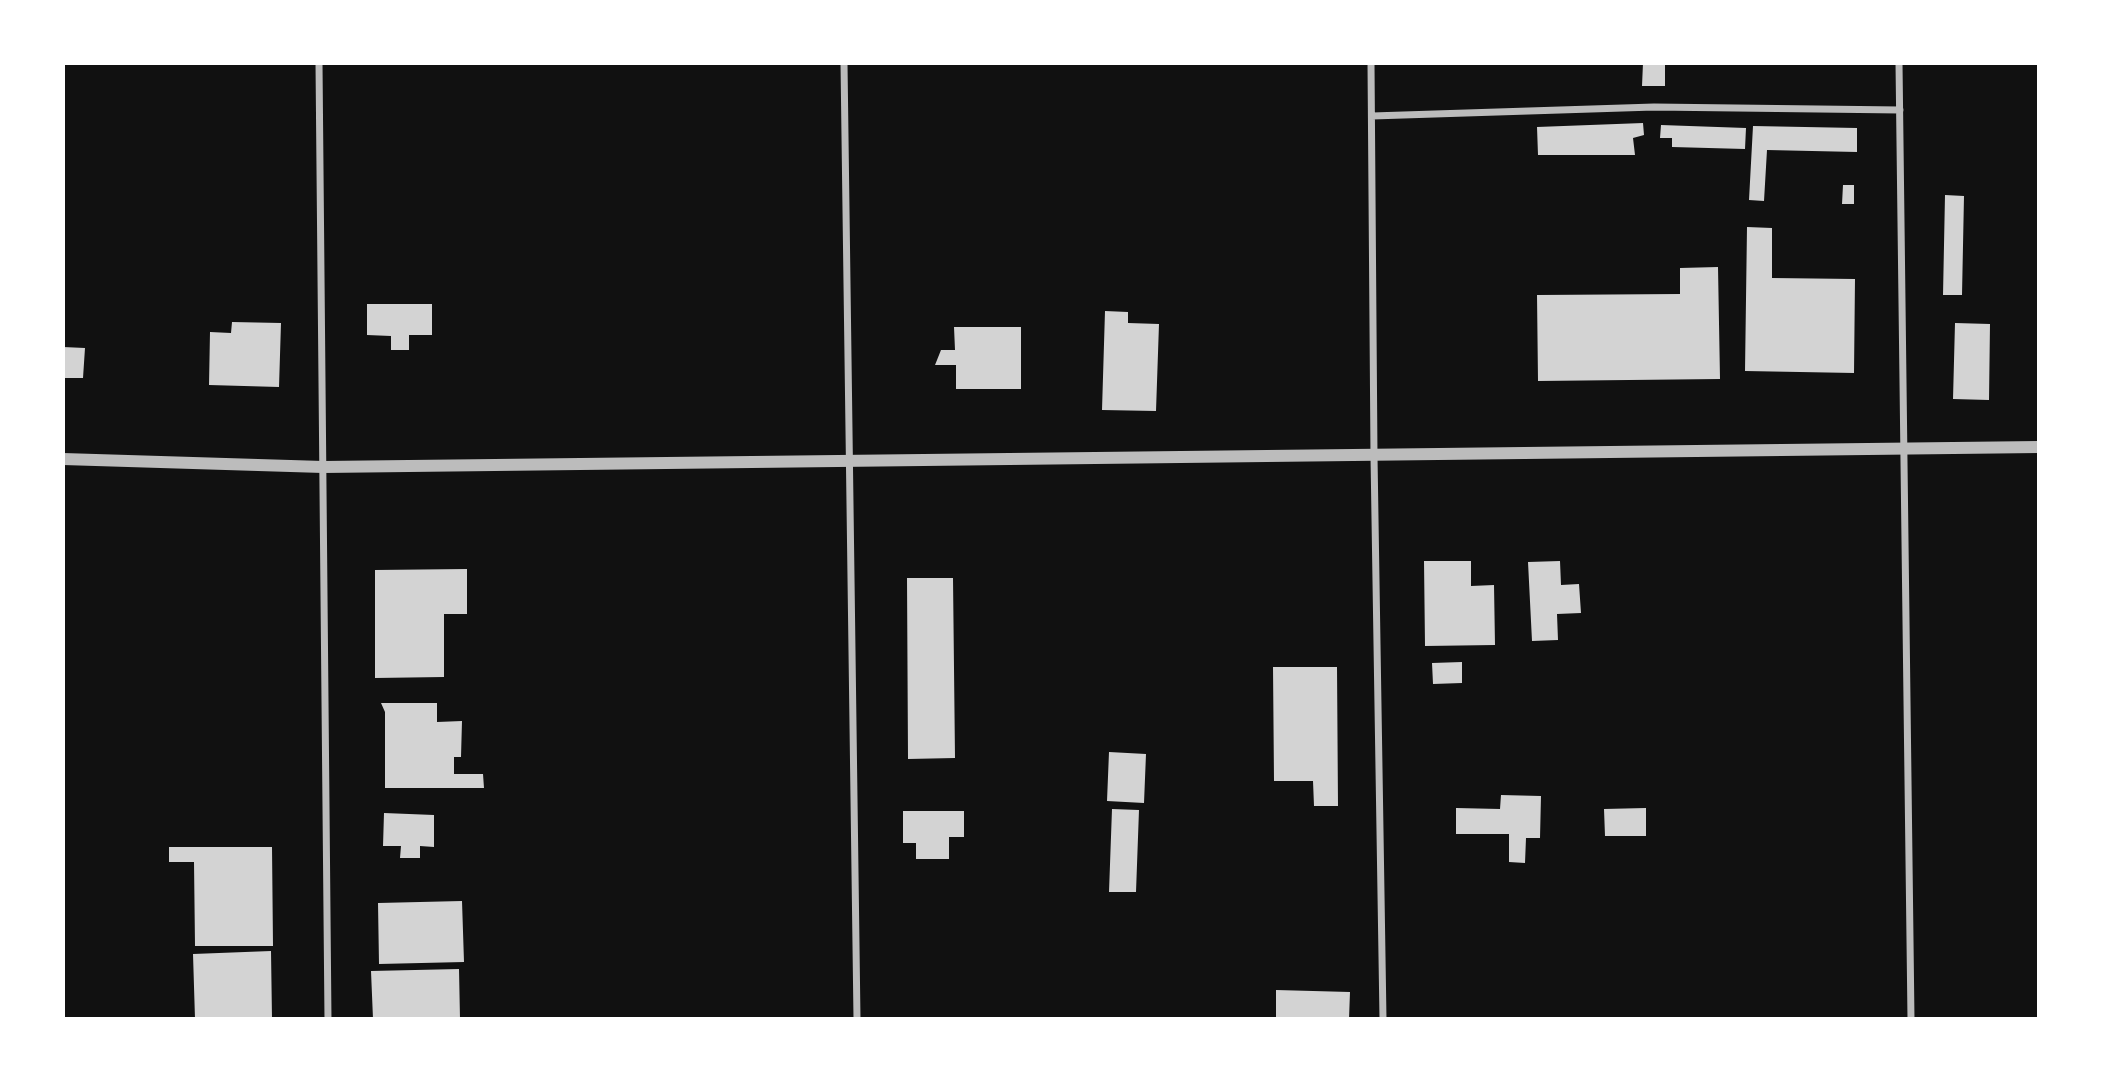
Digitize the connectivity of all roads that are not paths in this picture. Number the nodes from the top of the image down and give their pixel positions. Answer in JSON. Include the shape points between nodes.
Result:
{"nodes":[{"id":1,"x":318,"y":63,"type":"edge"},
{"id":2,"x":844,"y":63,"type":"edge"},
{"id":3,"x":1371,"y":63,"type":"edge"},
{"id":4,"x":1899,"y":63,"type":"edge"},
{"id":5,"x":1900,"y":110,"type":"junction"},
{"id":6,"x":1372,"y":117,"type":"junction"},
{"id":7,"x":1906,"y":447,"type":"junction"},
{"id":8,"x":2039,"y":447,"type":"edge"},
{"id":9,"x":1374,"y":456,"type":"junction"},
{"id":10,"x":63,"y":459,"type":"edge"},
{"id":11,"x":850,"y":462,"type":"junction"},
{"id":12,"x":323,"y":467,"type":"junction"},
{"id":13,"x":328,"y":1019,"type":"edge"},
{"id":14,"x":857,"y":1019,"type":"edge"},
{"id":15,"x":1383,"y":1019,"type":"edge"},
{"id":16,"x":1911,"y":1019,"type":"edge"}],
"edges":[{"from":1,"to":12,"type":"street"},
{"from":2,"to":11,"type":"street"},
{"from":3,"to":6,"type":"street"},
{"from":4,"to":5,"type":"street"},
{"from":5,"to":6,"type":"street","via":[[1654,107]]},
{"from":5,"to":7,"type":"street"},
{"from":6,"to":9,"type":"street"},
{"from":7,"to":8,"type":"street"},
{"from":7,"to":9,"type":"street"},
{"from":7,"to":16,"type":"street"},
{"from":9,"to":11,"type":"street"},
{"from":9,"to":15,"type":"street"},
{"from":10,"to":12,"type":"street"},
{"from":11,"to":12,"type":"street"},
{"from":11,"to":14,"type":"street"},
{"from":12,"to":13,"type":"street"}]}
